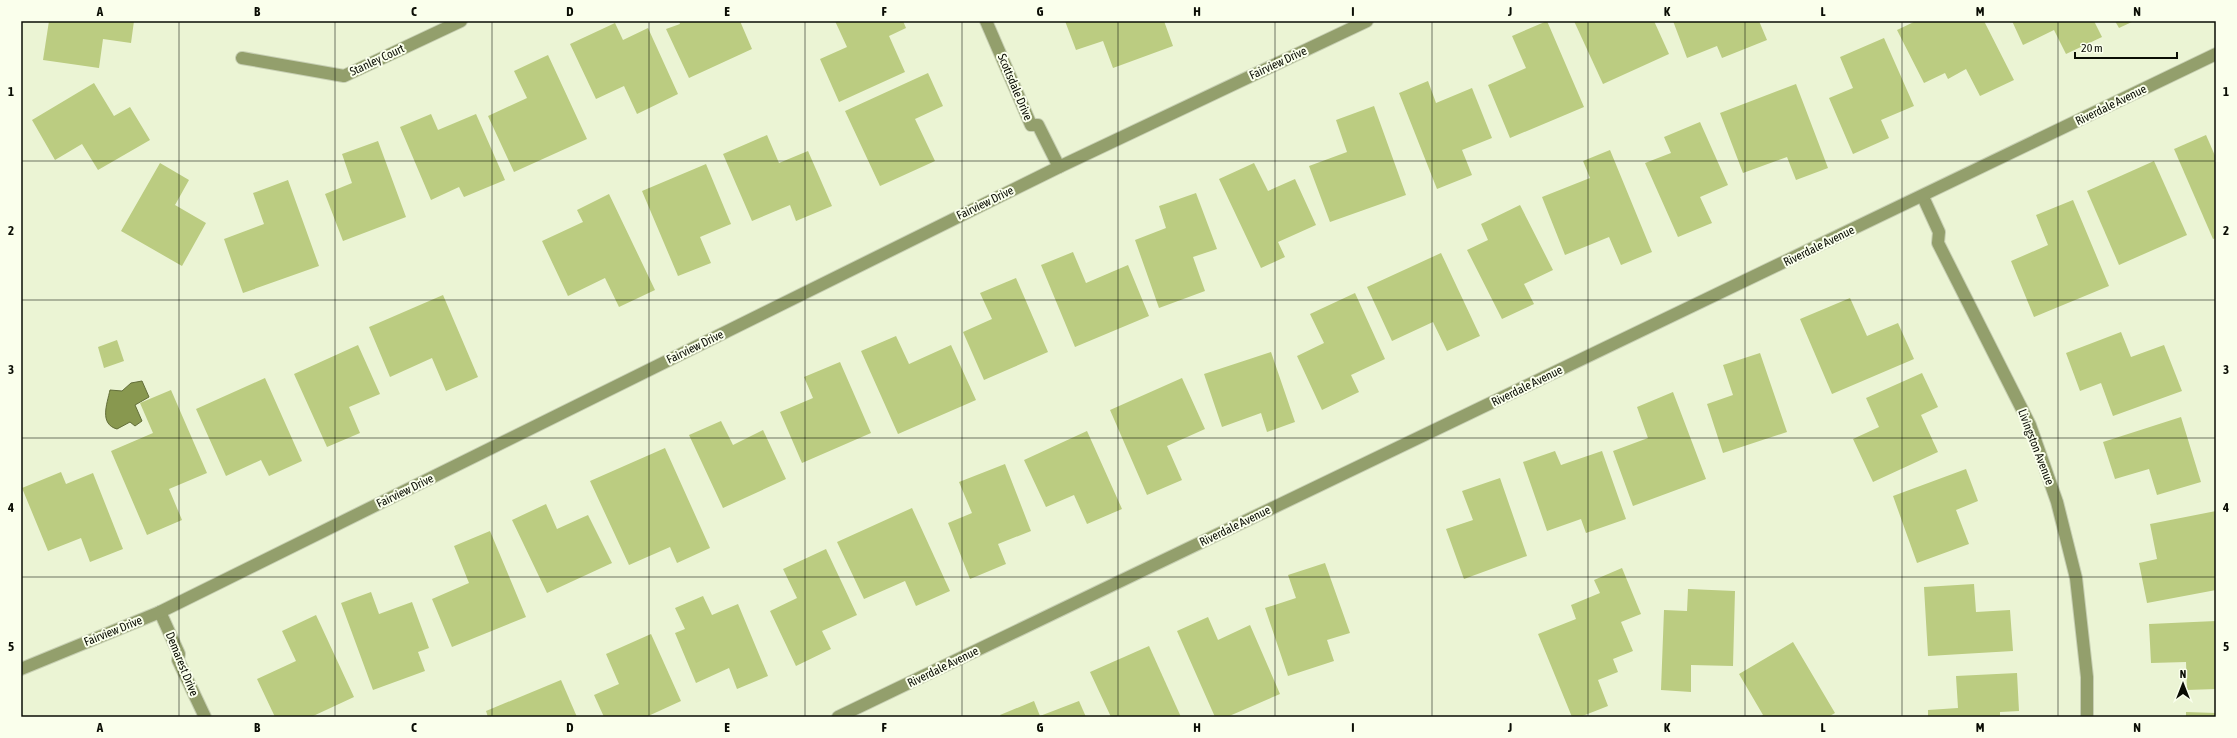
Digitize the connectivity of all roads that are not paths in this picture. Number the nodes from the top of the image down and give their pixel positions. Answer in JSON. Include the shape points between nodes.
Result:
{"nodes":[{"id":1,"x":461,"y":21,"type":"edge"},
{"id":2,"x":986,"y":21,"type":"edge"},
{"id":3,"x":1367,"y":21,"type":"edge"},
{"id":4,"x":2216,"y":54,"type":"edge"},
{"id":5,"x":242,"y":58,"type":"dead end"},
{"id":6,"x":1059,"y":167,"type":"junction"},
{"id":7,"x":1922,"y":197,"type":"junction"},
{"id":8,"x":160,"y":612,"type":"junction"},
{"id":9,"x":21,"y":669,"type":"edge"},
{"id":10,"x":205,"y":717,"type":"edge"},
{"id":11,"x":838,"y":717,"type":"edge"},
{"id":12,"x":2087,"y":717,"type":"edge"}],
"edges":[{"from":1,"to":5,"type":"street","name":"Stanley Court","via":[[344,76]]},
{"from":2,"to":6,"type":"street","name":"Scottsdale Drive","via":[[1031,126],[1038,126]]},
{"from":3,"to":6,"type":"street","name":"Fairview Drive"},
{"from":4,"to":7,"type":"street","name":"Riverdale Avenue"},
{"from":6,"to":8,"type":"street","name":"Fairview Drive"},
{"from":7,"to":11,"type":"street","name":"Riverdale Avenue"},
{"from":7,"to":12,"type":"street","name":"Livingston Avenue","via":[[1940,232],[1938,243],[2030,425],[2057,502],[2076,578],[2087,677]]},
{"from":8,"to":9,"type":"street","name":"Fairview Drive"},
{"from":8,"to":10,"type":"street","name":"Demarest Drive","via":[[179,654],[178,660]]}]}
